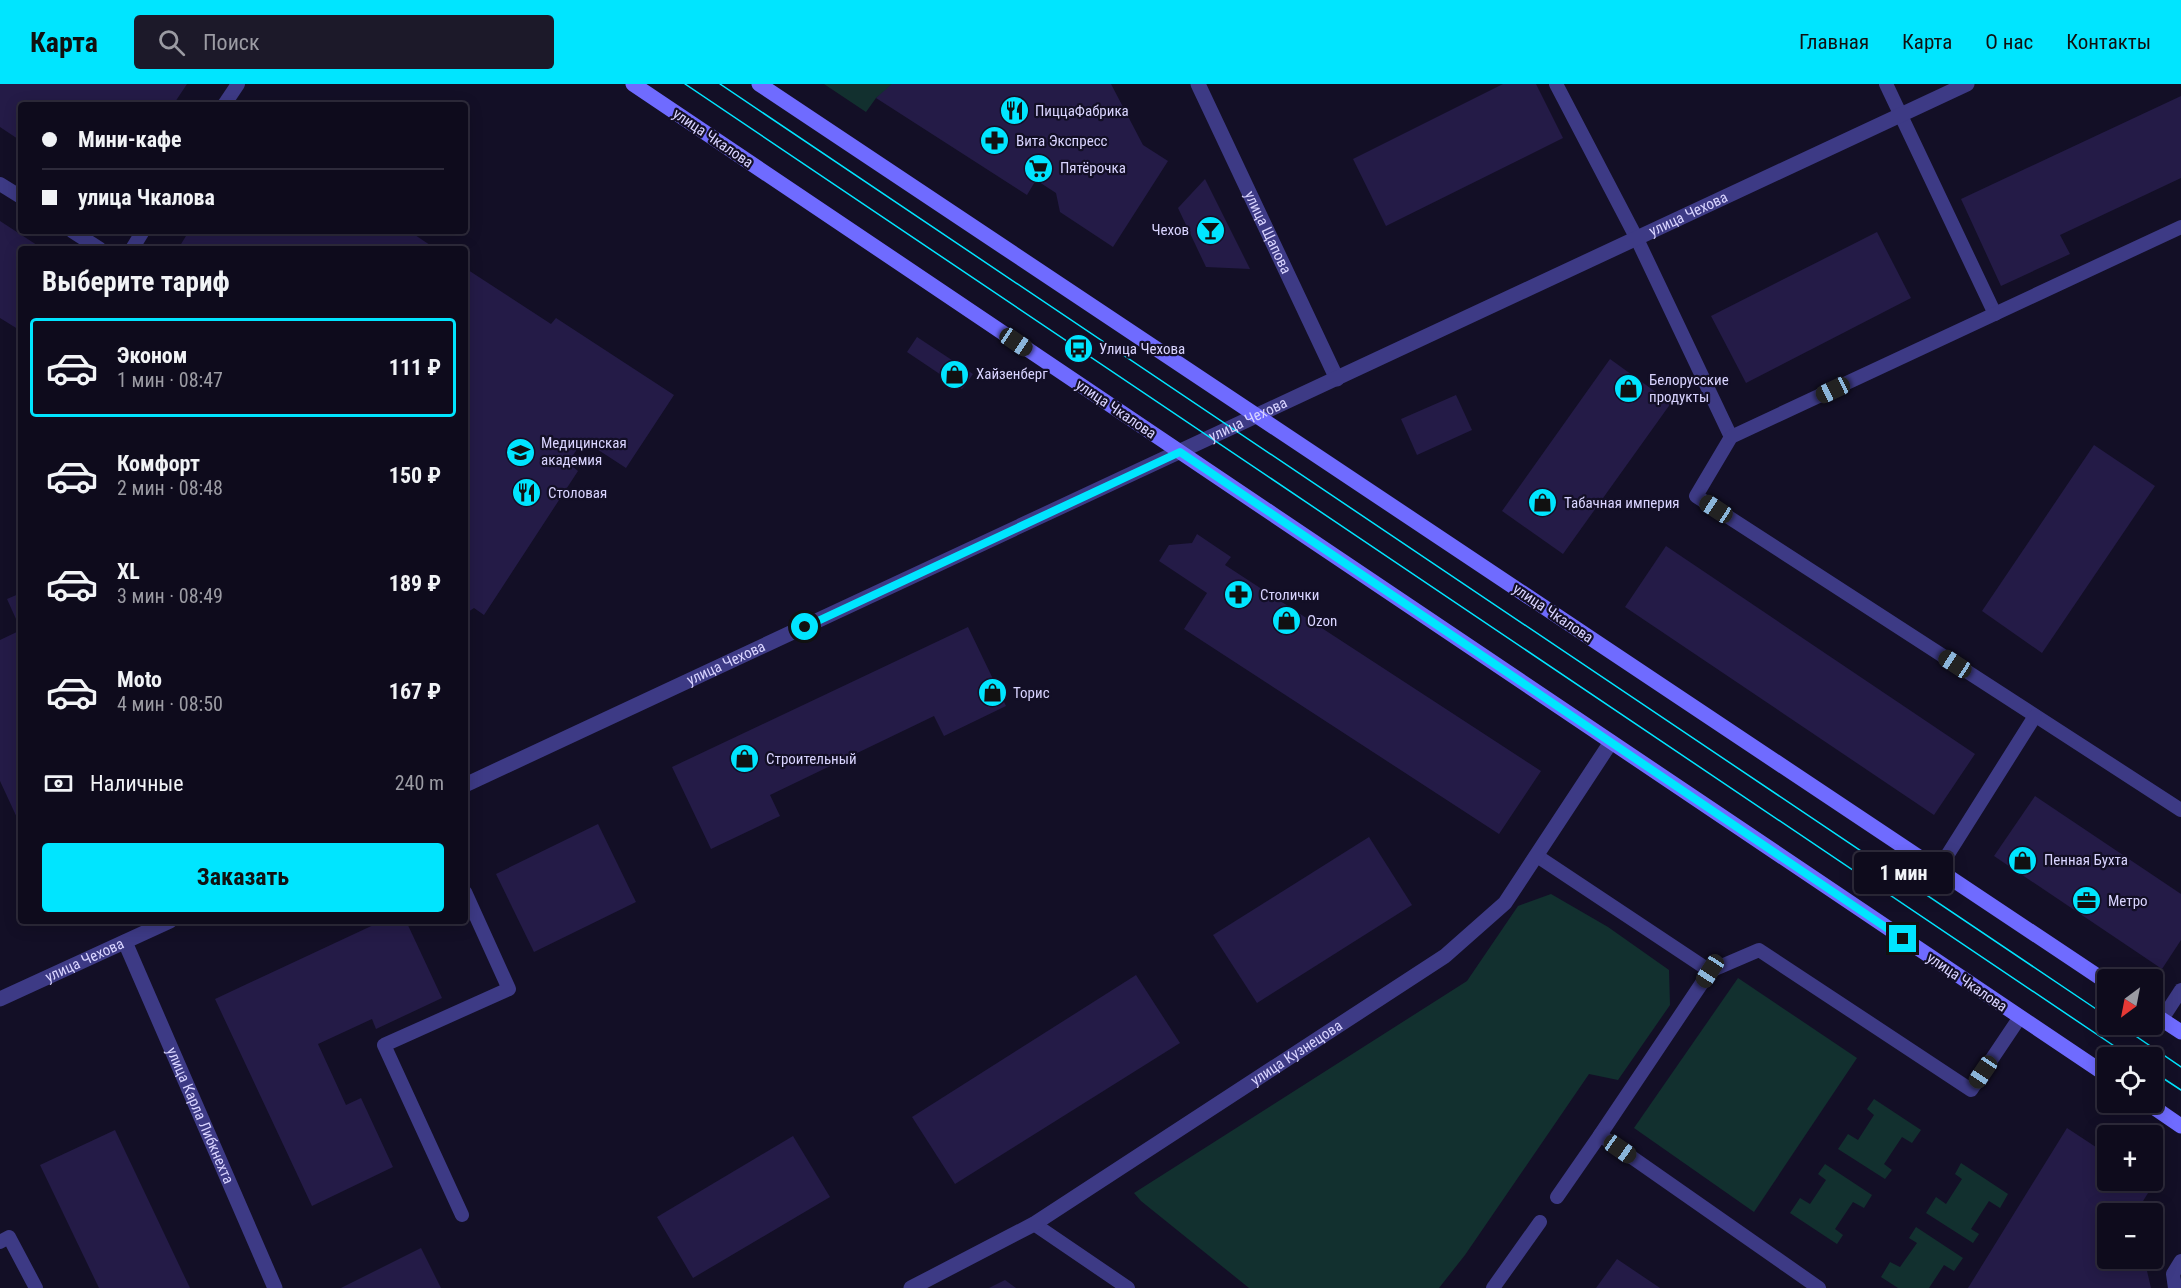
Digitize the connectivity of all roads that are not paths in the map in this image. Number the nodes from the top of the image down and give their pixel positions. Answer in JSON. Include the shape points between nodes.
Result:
{"nodes":[{"id":1,"x":238,"y":84,"type":"edge"},
{"id":2,"x":633,"y":84,"type":"edge"},
{"id":3,"x":759,"y":84,"type":"edge"},
{"id":4,"x":1197,"y":84,"type":"edge"},
{"id":5,"x":1556,"y":84,"type":"edge"},
{"id":6,"x":1886,"y":84,"type":"edge"},
{"id":7,"x":1967,"y":84,"type":"edge"},
{"id":8,"x":226,"y":102,"type":"edge"},
{"id":9,"x":1901,"y":115,"type":"junction"},
{"id":10,"x":0,"y":183,"type":"edge"},
{"id":11,"x":18,"y":195,"type":"edge"},
{"id":12,"x":2181,"y":227,"type":"edge"},
{"id":13,"x":77,"y":234,"type":"edge"},
{"id":14,"x":1637,"y":239,"type":"junction"},
{"id":15,"x":95,"y":246,"type":"edge"},
{"id":16,"x":1995,"y":314,"type":"junction"},
{"id":17,"x":1337,"y":379,"type":"junction"},
{"id":18,"x":1256,"y":416,"type":"junction"},
{"id":19,"x":1731,"y":437,"type":"junction"},
{"id":20,"x":1180,"y":452,"type":"junction"},
{"id":21,"x":2035,"y":716,"type":"junction"},
{"id":22,"x":1611,"y":742,"type":"junction"},
{"id":23,"x":468,"y":784,"type":"edge"},
{"id":24,"x":2181,"y":810,"type":"edge"},
{"id":25,"x":1538,"y":856,"type":"junction"},
{"id":26,"x":1938,"y":870,"type":"junction"},
{"id":27,"x":468,"y":899,"type":"edge"},
{"id":28,"x":164,"y":924,"type":"edge"},
{"id":29,"x":125,"y":942,"type":"junction"},
{"id":30,"x":1710,"y":971,"type":"junction"},
{"id":31,"x":2097,"y":976,"type":"edge"},
{"id":32,"x":2181,"y":990,"type":"edge"},
{"id":33,"x":0,"y":999,"type":"edge"},
{"id":34,"x":2163,"y":1010,"type":"edge"},
{"id":35,"x":2020,"y":1017,"type":"junction"},
{"id":36,"x":2163,"y":1020,"type":"edge"},
{"id":37,"x":2181,"y":1032,"type":"edge"},
{"id":38,"x":2097,"y":1069,"type":"edge"},
{"id":39,"x":2162,"y":1113,"type":"edge"},
{"id":40,"x":2181,"y":1126,"type":"edge"},
{"id":41,"x":1600,"y":1136,"type":"junction"},
{"id":42,"x":1557,"y":1197,"type":"dead end"},
{"id":43,"x":462,"y":1215,"type":"dead end"},
{"id":44,"x":1540,"y":1222,"type":"dead end"},
{"id":45,"x":1034,"y":1224,"type":"junction"},
{"id":46,"x":0,"y":1242,"type":"edge"},
{"id":47,"x":2181,"y":1262,"type":"edge"},
{"id":48,"x":36,"y":1288,"type":"edge"},
{"id":49,"x":275,"y":1288,"type":"edge"},
{"id":50,"x":911,"y":1288,"type":"edge"},
{"id":51,"x":1128,"y":1288,"type":"edge"},
{"id":52,"x":1493,"y":1288,"type":"edge"},
{"id":53,"x":1819,"y":1288,"type":"edge"},
{"id":54,"x":2175,"y":1288,"type":"edge"}],
"edges":[{"from":1,"to":8,"type":"lane"},
{"from":2,"to":20,"type":"main road","name":"улица Чкалова"},
{"from":3,"to":18,"type":"main road","name":"улица Чкалова"},
{"from":4,"to":17,"type":"street","name":"улица Щапова"},
{"from":5,"to":14,"type":"lane"},
{"from":6,"to":9,"type":"lane"},
{"from":7,"to":9,"type":"street","name":"улица Чехова"},
{"from":9,"to":14,"type":"street","name":"улица Чехова"},
{"from":9,"to":16,"type":"lane"},
{"from":10,"to":11,"type":"lane"},
{"from":12,"to":16,"type":"lane"},
{"from":13,"to":15,"type":"lane"},
{"from":14,"to":17,"type":"street","name":"улица Чехова"},
{"from":14,"to":19,"type":"lane"},
{"from":16,"to":19,"type":"lane"},
{"from":17,"to":18,"type":"street","name":"улица Чехова"},
{"from":18,"to":20,"type":"street","name":"улица Чехова"},
{"from":18,"to":26,"type":"main road","name":"улица Чкалова"},
{"from":19,"to":21,"type":"lane","via":[[1696,496]]},
{"from":20,"to":22,"type":"main road","name":"улица Чкалова"},
{"from":20,"to":23,"type":"street","name":"улица Чехова"},
{"from":21,"to":24,"type":"lane"},
{"from":21,"to":26,"type":"lane"},
{"from":22,"to":25,"type":"street","name":"улица Кузнецова"},
{"from":22,"to":35,"type":"main road","name":"улица Чкалова"},
{"from":25,"to":30,"type":"lane"},
{"from":25,"to":45,"type":"street","name":"улица Кузнецова","via":[[1505,903],[1445,956]]},
{"from":26,"to":31,"type":"main road","name":"улица Чкалова"},
{"from":27,"to":43,"type":"lane","via":[[509,989],[384,1046]]},
{"from":28,"to":29,"type":"street","name":"улица Чехова"},
{"from":29,"to":33,"type":"street","name":"улица Чехова"},
{"from":29,"to":49,"type":"street","name":"улица Карла Либкнехта"},
{"from":30,"to":35,"type":"lane","via":[[1759,950],[1971,1090]]},
{"from":30,"to":41,"type":"lane"},
{"from":32,"to":34,"type":"lane"},
{"from":35,"to":38,"type":"main road","name":"улица Чкалова"},
{"from":36,"to":37,"type":"main road"},
{"from":39,"to":40,"type":"main road"},
{"from":41,"to":42,"type":"lane"},
{"from":41,"to":53,"type":"lane"},
{"from":44,"to":52,"type":"lane"},
{"from":45,"to":50,"type":"street","name":"улица Кузнецова"},
{"from":45,"to":51,"type":"lane"},
{"from":46,"to":48,"type":"lane","via":[[9,1237]]},
{"from":47,"to":54,"type":"lane","via":[[2173,1274]]}]}
